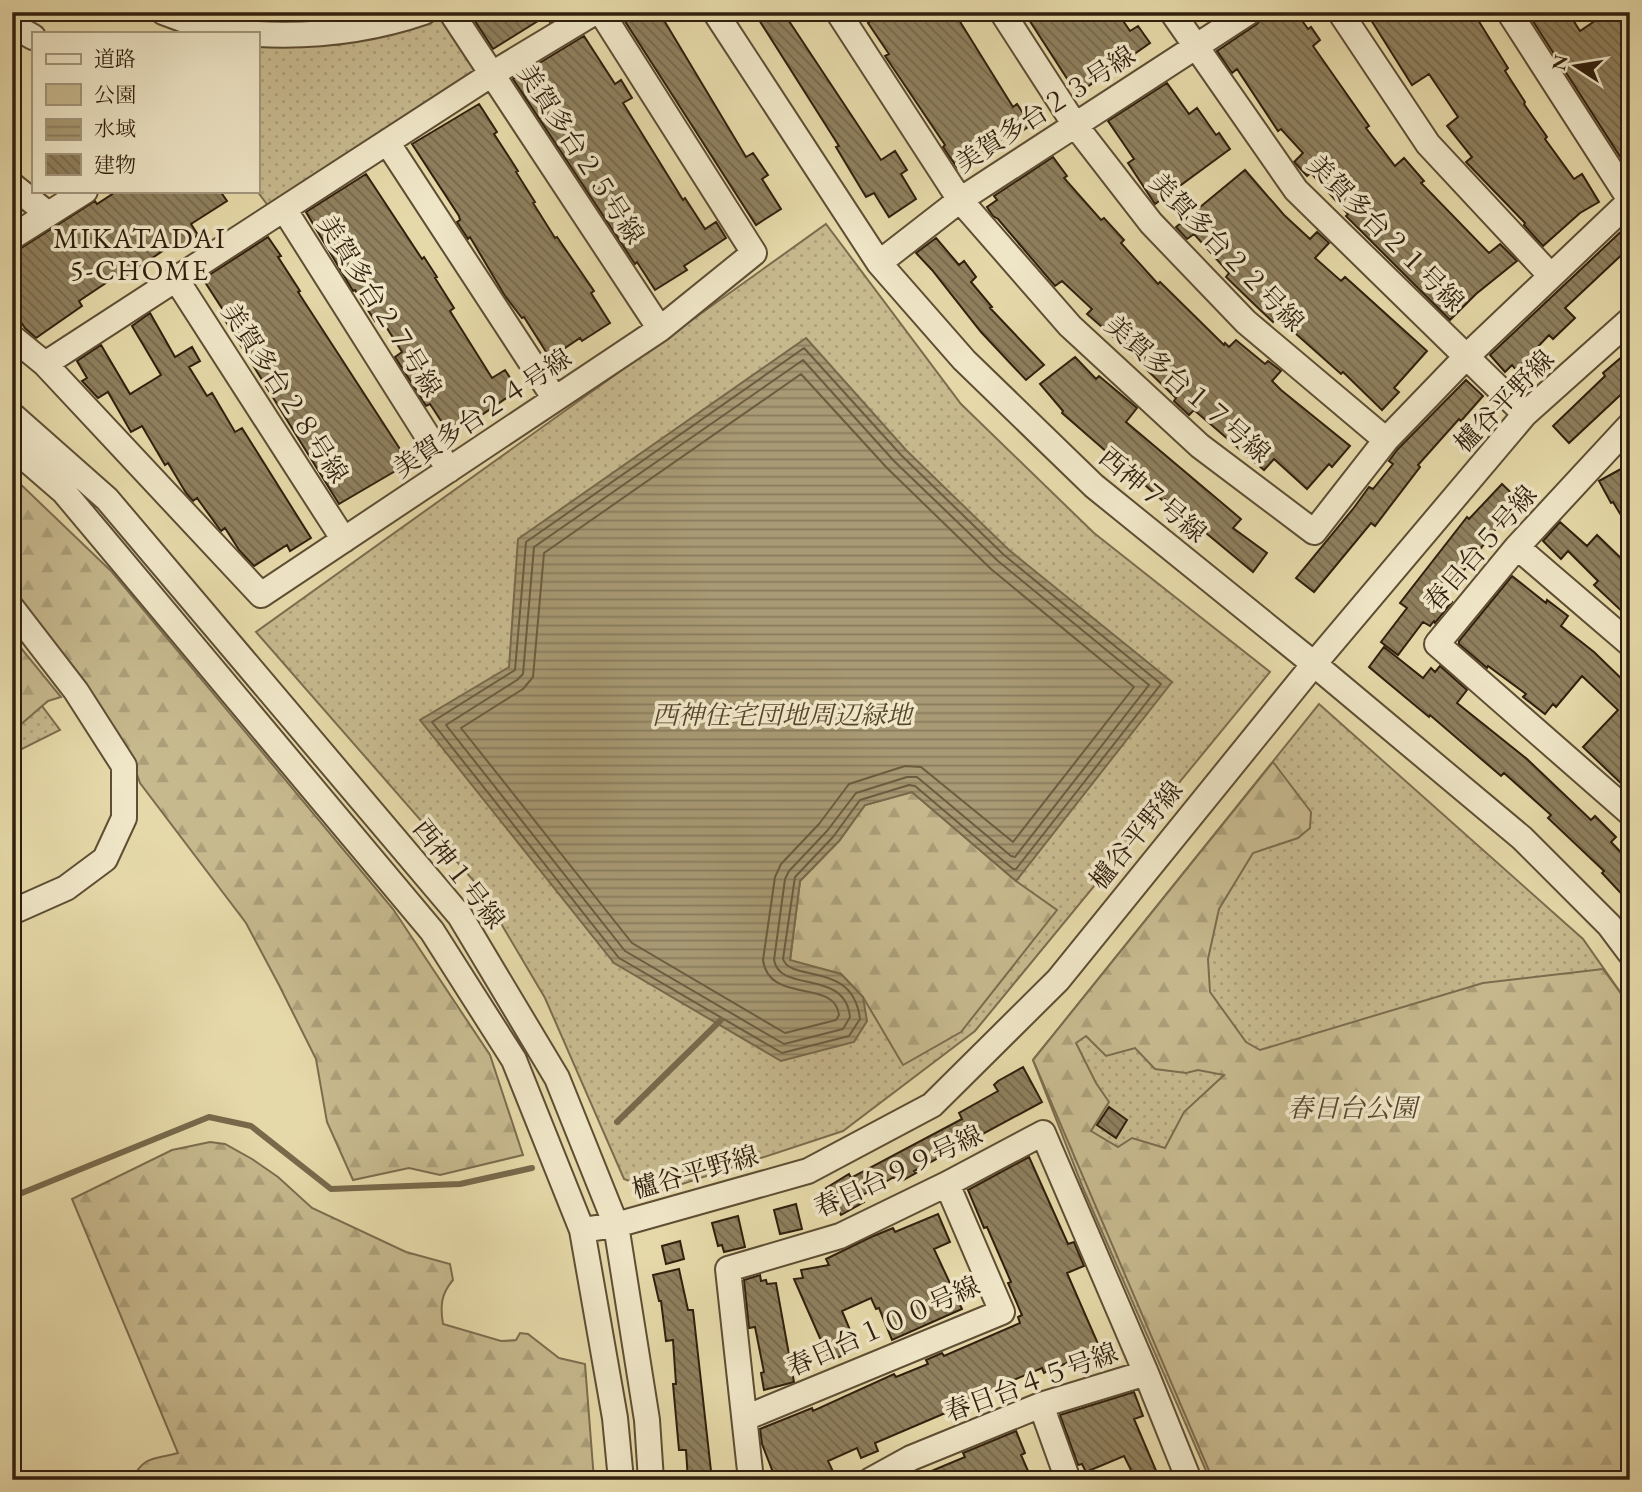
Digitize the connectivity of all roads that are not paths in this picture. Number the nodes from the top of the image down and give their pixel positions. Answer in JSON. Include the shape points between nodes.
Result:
{"nodes":[{"id":1,"x":163,"y":12,"type":"edge"},
{"id":2,"x":424,"y":12,"type":"edge"},
{"id":3,"x":451,"y":12,"type":"edge"},
{"id":4,"x":595,"y":12,"type":"edge"},
{"id":5,"x":601,"y":12,"type":"edge"},
{"id":6,"x":715,"y":12,"type":"edge"},
{"id":7,"x":838,"y":12,"type":"edge"},
{"id":8,"x":1002,"y":12,"type":"edge"},
{"id":9,"x":1172,"y":12,"type":"edge"},
{"id":10,"x":1249,"y":12,"type":"edge"},
{"id":11,"x":1340,"y":12,"type":"edge"},
{"id":12,"x":1509,"y":12,"type":"edge"},
{"id":13,"x":12,"y":25,"type":"edge"},
{"id":14,"x":208,"y":31,"type":"edge"},
{"id":15,"x":230,"y":32,"type":"edge"},
{"id":16,"x":259,"y":34,"type":"edge"},
{"id":17,"x":32,"y":36,"type":"edge"},
{"id":18,"x":1195,"y":47,"type":"junction"},
{"id":19,"x":492,"y":74,"type":"junction"},
{"id":20,"x":1075,"y":125,"type":"junction"},
{"id":21,"x":387,"y":142,"type":"junction"},
{"id":22,"x":12,"y":185,"type":"edge"},
{"id":23,"x":83,"y":192,"type":"edge"},
{"id":24,"x":960,"y":201,"type":"junction"},
{"id":25,"x":1630,"y":201,"type":"edge"},
{"id":26,"x":284,"y":209,"type":"junction"},
{"id":27,"x":48,"y":214,"type":"junction"},
{"id":28,"x":12,"y":237,"type":"edge"},
{"id":29,"x":879,"y":263,"type":"junction"},
{"id":30,"x":1550,"y":276,"type":"junction"},
{"id":31,"x":176,"y":279,"type":"junction"},
{"id":32,"x":1630,"y":320,"type":"edge"},
{"id":33,"x":660,"y":329,"type":"junction"},
{"id":34,"x":12,"y":337,"type":"edge"},
{"id":35,"x":1466,"y":357,"type":"junction"},
{"id":36,"x":45,"y":364,"type":"junction"},
{"id":37,"x":555,"y":399,"type":"junction"},
{"id":38,"x":1525,"y":414,"type":"junction"},
{"id":39,"x":12,"y":415,"type":"edge"},
{"id":40,"x":1630,"y":425,"type":"edge"},
{"id":41,"x":1386,"y":440,"type":"junction"},
{"id":42,"x":12,"y":447,"type":"edge"},
{"id":43,"x":449,"y":470,"type":"junction"},
{"id":44,"x":344,"y":540,"type":"junction"},
{"id":45,"x":1517,"y":547,"type":"junction"},
{"id":46,"x":12,"y":608,"type":"edge"},
{"id":47,"x":1630,"y":644,"type":"edge"},
{"id":48,"x":1314,"y":664,"type":"junction"},
{"id":49,"x":1630,"y":813,"type":"edge"},
{"id":50,"x":12,"y":912,"type":"edge"},
{"id":51,"x":1630,"y":953,"type":"edge"},
{"id":52,"x":947,"y":1184,"type":"junction"},
{"id":53,"x":616,"y":1226,"type":"junction"},
{"id":54,"x":582,"y":1230,"type":"junction"},
{"id":55,"x":1146,"y":1373,"type":"junction"},
{"id":56,"x":1041,"y":1405,"type":"junction"},
{"id":57,"x":745,"y":1418,"type":"junction"},
{"id":58,"x":621,"y":1480,"type":"edge"},
{"id":59,"x":650,"y":1480,"type":"edge"},
{"id":60,"x":751,"y":1480,"type":"edge"},
{"id":61,"x":871,"y":1480,"type":"edge"},
{"id":62,"x":1068,"y":1480,"type":"edge"},
{"id":63,"x":1188,"y":1480,"type":"edge"}],
"edges":[{"from":1,"to":14,"type":"street"},
{"from":2,"to":16,"type":"street","via":[[333,34]]},
{"from":3,"to":19,"type":"street","name":"美賀多台２５号線"},
{"from":4,"to":19,"type":"street"},
{"from":5,"to":33,"type":"street","name":"美賀多台２４号線","via":[[754,253]]},
{"from":6,"to":29,"type":"street","name":"西神７号線"},
{"from":7,"to":24,"type":"street","name":"美賀多台１７号線"},
{"from":8,"to":20,"type":"street","name":"美賀多台２２号線"},
{"from":9,"to":18,"type":"street","name":"美賀多台２１号線"},
{"from":10,"to":18,"type":"street","name":"美賀多台２３号線"},
{"from":11,"to":30,"type":"street","via":[[1428,144]]},
{"from":12,"to":25,"type":"street"},
{"from":13,"to":17,"type":"street"},
{"from":14,"to":15,"type":"street"},
{"from":18,"to":20,"type":"street","name":"美賀多台２３号線"},
{"from":18,"to":35,"type":"street","name":"美賀多台２１号線","via":[[1297,190]]},
{"from":19,"to":21,"type":"street"},
{"from":19,"to":33,"type":"street","name":"美賀多台２５号線"},
{"from":20,"to":24,"type":"street","name":"美賀多台２３号線"},
{"from":20,"to":41,"type":"street","name":"美賀多台２２号線","via":[[1151,223],[1246,322]]},
{"from":21,"to":26,"type":"street"},
{"from":21,"to":37,"type":"street"},
{"from":22,"to":27,"type":"street"},
{"from":23,"to":27,"type":"street"},
{"from":24,"to":29,"type":"street","name":"美賀多台２３号線"},
{"from":24,"to":41,"type":"street","name":"美賀多台１７号線","via":[[1070,326],[1200,446],[1314,532]]},
{"from":25,"to":30,"type":"street","name":"美賀多台１７号線"},
{"from":26,"to":31,"type":"street"},
{"from":26,"to":43,"type":"street","name":"美賀多台２７号線"},
{"from":27,"to":28,"type":"street"},
{"from":29,"to":48,"type":"street","name":"西神７号線","via":[[964,360],[1094,486]]},
{"from":30,"to":35,"type":"street","name":"美賀多台１７号線"},
{"from":31,"to":36,"type":"street"},
{"from":31,"to":44,"type":"street","name":"美賀多台２８号線"},
{"from":32,"to":38,"type":"street","name":"櫨谷平野線"},
{"from":33,"to":37,"type":"street","name":"美賀多台２４号線"},
{"from":34,"to":36,"type":"street","name":"美賀多台２４号線"},
{"from":35,"to":38,"type":"street","name":"美賀多台２１号線"},
{"from":35,"to":41,"type":"street","name":"美賀多台１７号線"},
{"from":36,"to":44,"type":"street","name":"美賀多台２４号線","via":[[261,595]]},
{"from":37,"to":43,"type":"street","name":"美賀多台２４号線"},
{"from":38,"to":48,"type":"street","name":"櫨谷平野線"},
{"from":39,"to":53,"type":"street","name":"西神１号線","via":[[107,499],[460,916],[558,1078]]},
{"from":40,"to":45,"type":"street","name":"春日台５号線"},
{"from":42,"to":54,"type":"street","via":[[64,492],[432,931],[513,1060]]},
{"from":43,"to":44,"type":"street","name":"美賀多台２４号線"},
{"from":45,"to":47,"type":"street"},
{"from":45,"to":49,"type":"street","name":"春日台５号線","via":[[1437,644]]},
{"from":46,"to":50,"type":"street","via":[[76,691],[124,766],[124,818],[105,859],[66,888]]},
{"from":48,"to":51,"type":"street","name":"西神７号線","via":[[1522,838],[1609,925]]},
{"from":48,"to":53,"type":"street","name":"櫨谷平野線","via":[[1058,980],[932,1105],[808,1171]]},
{"from":52,"to":55,"type":"street","name":"春日台９９号線","via":[[1042,1133]]},
{"from":52,"to":57,"type":"street","name":"春日台９９号線","via":[[841,1236],[728,1269]]},
{"from":52,"to":57,"type":"street","name":"春日台１００号線","via":[[1002,1312]]},
{"from":53,"to":54,"type":"street","name":"櫨谷平野線"},
{"from":53,"to":59,"type":"street","name":"西神１号線","via":[[647,1420]]},
{"from":54,"to":58,"type":"street","via":[[615,1418]]},
{"from":55,"to":56,"type":"street","name":"春日台４５号線"},
{"from":55,"to":63,"type":"street","name":"春日台４５号線"},
{"from":56,"to":61,"type":"street","name":"春日台４５号線","via":[[911,1458]]},
{"from":56,"to":62,"type":"street"},
{"from":57,"to":60,"type":"street","name":"春日台９９号線"}]}
